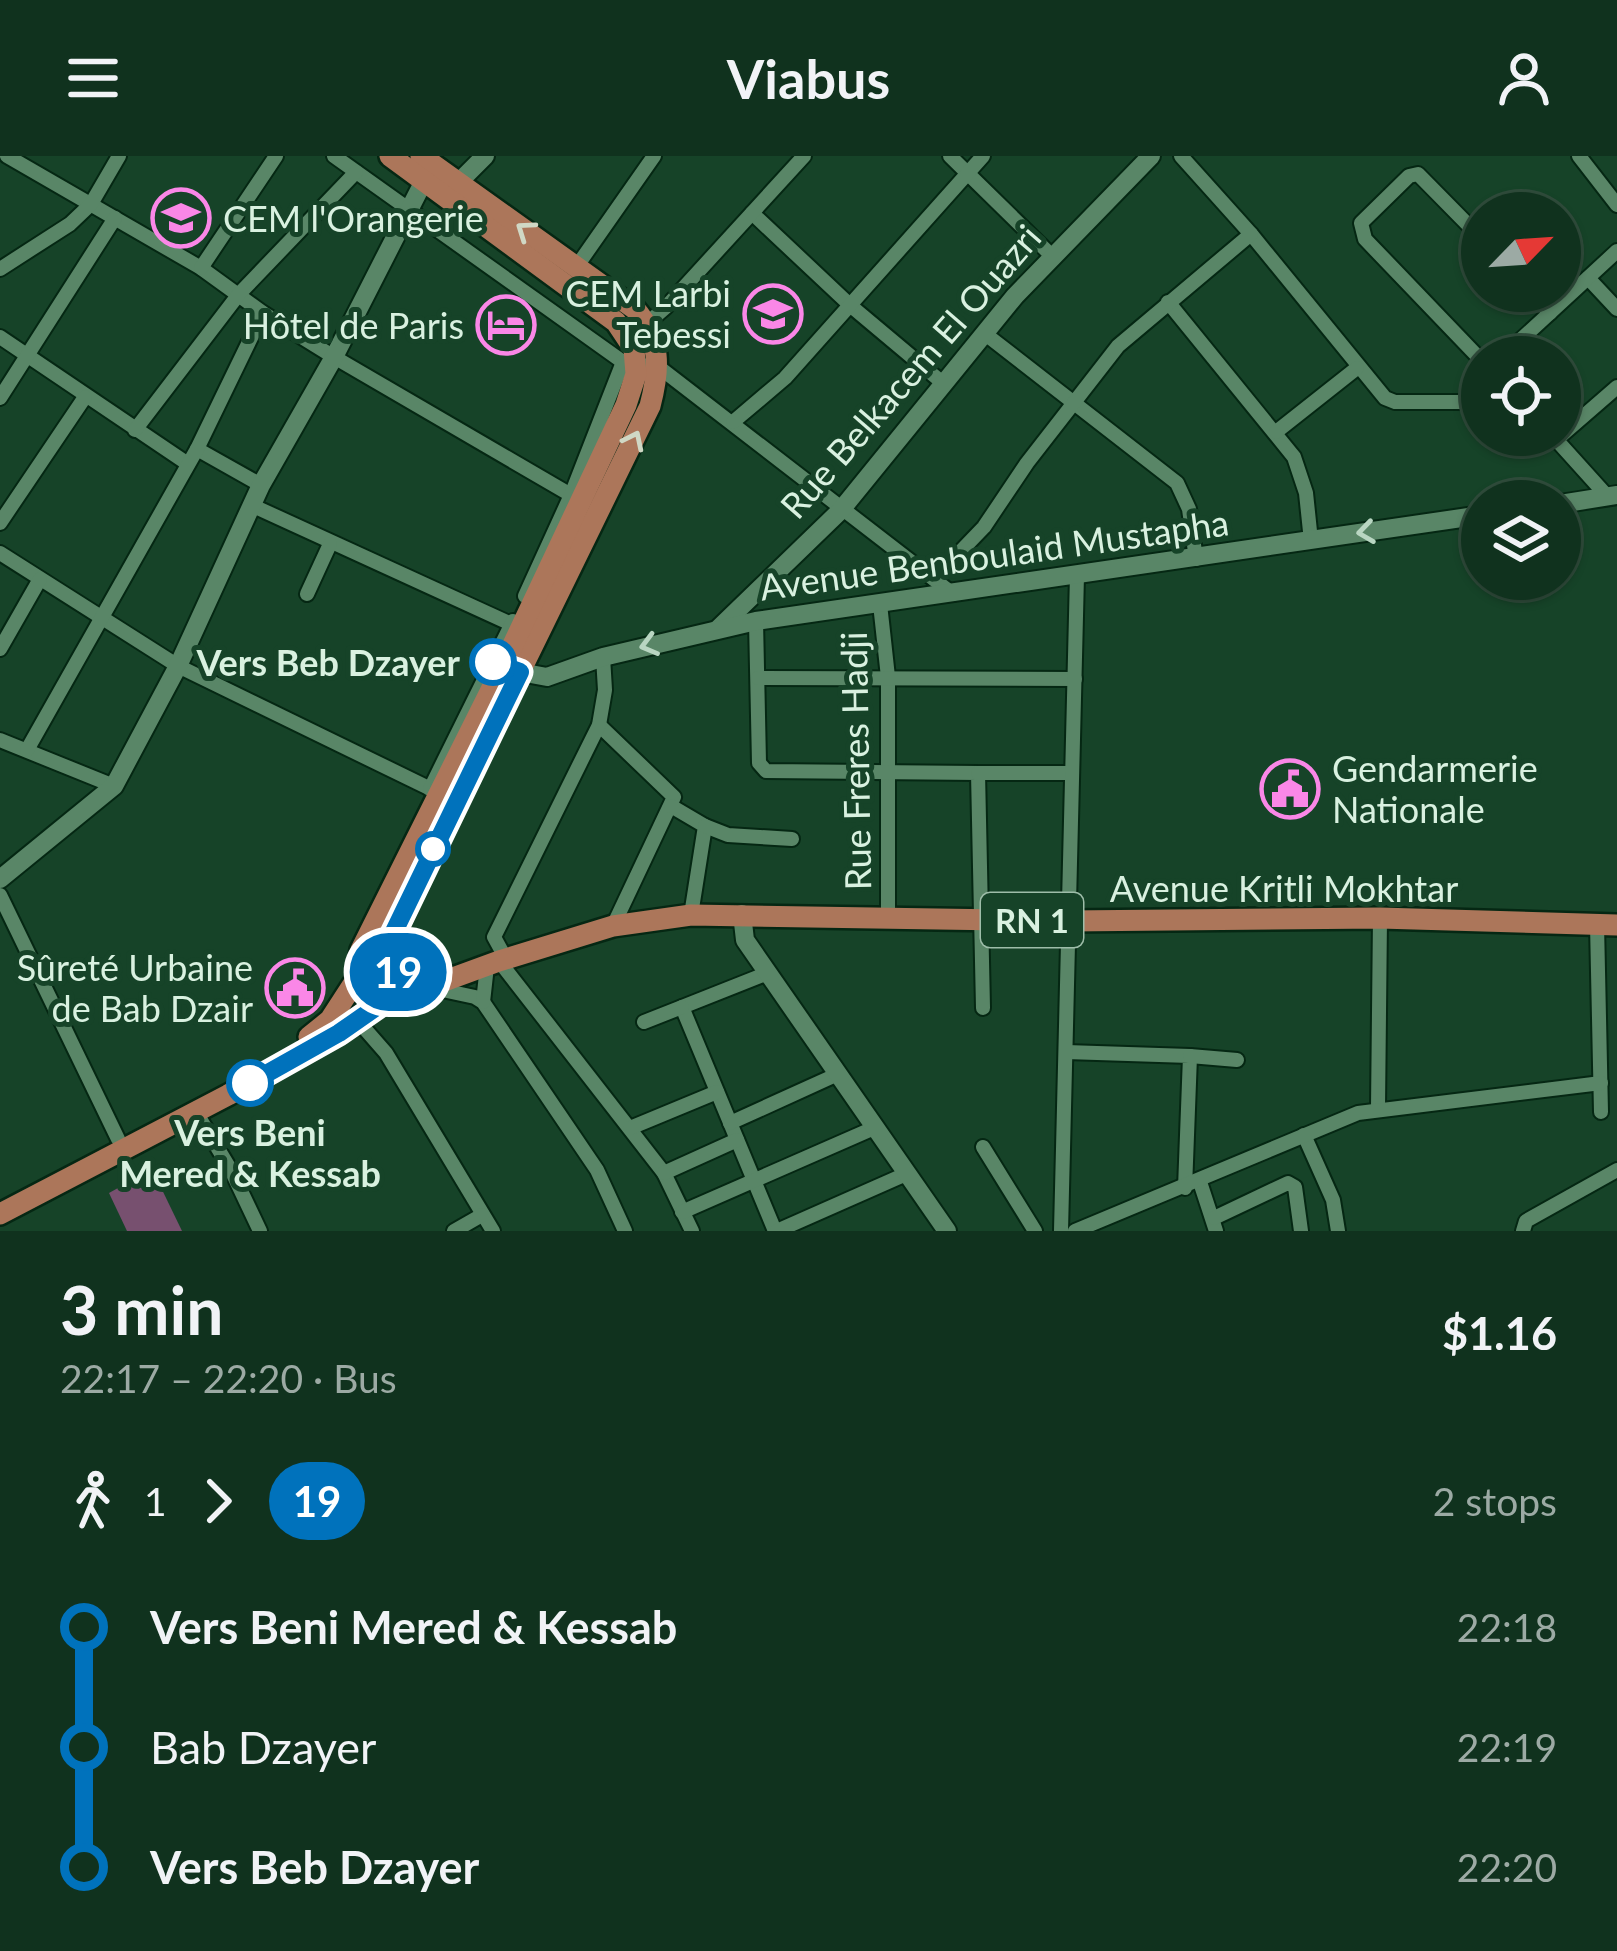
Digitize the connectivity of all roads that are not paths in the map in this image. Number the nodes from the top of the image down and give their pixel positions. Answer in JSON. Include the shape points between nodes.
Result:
{"nodes":[{"id":1,"x":7,"y":156,"type":"edge"},
{"id":2,"x":119,"y":156,"type":"edge"},
{"id":3,"x":276,"y":156,"type":"edge"},
{"id":4,"x":334,"y":156,"type":"edge"},
{"id":5,"x":390,"y":156,"type":"edge"},
{"id":6,"x":485,"y":156,"type":"edge"},
{"id":7,"x":804,"y":156,"type":"edge"},
{"id":8,"x":950,"y":156,"type":"edge"},
{"id":9,"x":983,"y":156,"type":"edge"},
{"id":10,"x":1151,"y":156,"type":"edge"},
{"id":11,"x":1180,"y":156,"type":"edge"},
{"id":12,"x":1579,"y":156,"type":"edge"},
{"id":13,"x":652,"y":157,"type":"edge"},
{"id":14,"x":426,"y":167,"type":"edge"},
{"id":15,"x":356,"y":172,"type":"junction"},
{"id":16,"x":969,"y":173,"type":"junction"},
{"id":17,"x":451,"y":189,"type":"junction"},
{"id":18,"x":91,"y":204,"type":"junction"},
{"id":19,"x":1617,"y":205,"type":"edge"},
{"id":20,"x":410,"y":208,"type":"junction"},
{"id":21,"x":752,"y":213,"type":"junction"},
{"id":22,"x":116,"y":218,"type":"junction"},
{"id":23,"x":1461,"y":218,"type":"edge"},
{"id":24,"x":1251,"y":234,"type":"junction"},
{"id":25,"x":1617,"y":251,"type":"edge"},
{"id":26,"x":1051,"y":255,"type":"junction"},
{"id":27,"x":577,"y":266,"type":"junction"},
{"id":28,"x":201,"y":268,"type":"junction"},
{"id":29,"x":0,"y":269,"type":"edge"},
{"id":30,"x":1588,"y":278,"type":"junction"},
{"id":31,"x":239,"y":294,"type":"junction"},
{"id":32,"x":1168,"y":302,"type":"junction"},
{"id":33,"x":851,"y":306,"type":"junction"},
{"id":34,"x":1617,"y":309,"type":"edge"},
{"id":35,"x":263,"y":313,"type":"junction"},
{"id":36,"x":1550,"y":314,"type":"joint"},
{"id":37,"x":647,"y":323,"type":"junction"},
{"id":38,"x":984,"y":333,"type":"junction"},
{"id":39,"x":1525,"y":336,"type":"edge"},
{"id":40,"x":0,"y":337,"type":"edge"},
{"id":41,"x":629,"y":338,"type":"junction"},
{"id":42,"x":1461,"y":339,"type":"edge"},
{"id":43,"x":28,"y":356,"type":"junction"},
{"id":44,"x":334,"y":357,"type":"junction"},
{"id":45,"x":629,"y":363,"type":"junction"},
{"id":46,"x":660,"y":368,"type":"junction"},
{"id":47,"x":1357,"y":368,"type":"junction"},
{"id":48,"x":944,"y":384,"type":"junction"},
{"id":49,"x":1617,"y":387,"type":"edge"},
{"id":50,"x":85,"y":397,"type":"junction"},
{"id":51,"x":0,"y":398,"type":"edge"},
{"id":52,"x":1073,"y":400,"type":"junction"},
{"id":53,"x":1461,"y":402,"type":"edge"},
{"id":54,"x":1581,"y":416,"type":"edge"},
{"id":55,"x":733,"y":422,"type":"junction"},
{"id":56,"x":135,"y":430,"type":"junction"},
{"id":57,"x":1276,"y":432,"type":"junction"},
{"id":58,"x":197,"y":449,"type":"junction"},
{"id":59,"x":1573,"y":456,"type":"edge"},
{"id":60,"x":188,"y":464,"type":"junction"},
{"id":61,"x":261,"y":484,"type":"junction"},
{"id":62,"x":1612,"y":495,"type":"edge"},
{"id":63,"x":1581,"y":500,"type":"edge"},
{"id":64,"x":584,"y":503,"type":"junction"},
{"id":65,"x":251,"y":506,"type":"junction"},
{"id":66,"x":841,"y":510,"type":"junction"},
{"id":67,"x":1461,"y":518,"type":"edge"},
{"id":68,"x":0,"y":523,"type":"edge"},
{"id":69,"x":1311,"y":541,"type":"junction"},
{"id":70,"x":330,"y":544,"type":"junction"},
{"id":71,"x":0,"y":554,"type":"edge"},
{"id":72,"x":1196,"y":559,"type":"junction"},
{"id":73,"x":1077,"y":575,"type":"junction"},
{"id":74,"x":40,"y":579,"type":"junction"},
{"id":75,"x":934,"y":579,"type":"junction"},
{"id":76,"x":953,"y":594,"type":"junction"},
{"id":77,"x":307,"y":595,"type":"dead end"},
{"id":78,"x":880,"y":604,"type":"junction"},
{"id":79,"x":100,"y":617,"type":"junction"},
{"id":80,"x":756,"y":621,"type":"junction"},
{"id":81,"x":511,"y":624,"type":"junction"},
{"id":82,"x":718,"y":629,"type":"junction"},
{"id":83,"x":0,"y":649,"type":"edge"},
{"id":84,"x":603,"y":657,"type":"junction"},
{"id":85,"x":178,"y":666,"type":"junction"},
{"id":86,"x":505,"y":666,"type":"junction"},
{"id":87,"x":888,"y":677,"type":"junction"},
{"id":88,"x":758,"y":678,"type":"junction"},
{"id":89,"x":1075,"y":679,"type":"junction"},
{"id":90,"x":599,"y":725,"type":"junction"},
{"id":91,"x":3,"y":746,"type":"edge"},
{"id":92,"x":26,"y":750,"type":"junction"},
{"id":93,"x":889,"y":772,"type":"junction"},
{"id":94,"x":979,"y":773,"type":"junction"},
{"id":95,"x":1072,"y":773,"type":"junction"},
{"id":96,"x":114,"y":786,"type":"junction"},
{"id":97,"x":434,"y":791,"type":"junction"},
{"id":98,"x":671,"y":806,"type":"junction"},
{"id":99,"x":705,"y":826,"type":"junction"},
{"id":100,"x":792,"y":839,"type":"dead end"},
{"id":101,"x":0,"y":880,"type":"edge"},
{"id":102,"x":0,"y":896,"type":"edge"},
{"id":103,"x":742,"y":914,"type":"junction"},
{"id":104,"x":691,"y":915,"type":"junction"},
{"id":105,"x":888,"y":917,"type":"junction"},
{"id":106,"x":982,"y":918,"type":"junction"},
{"id":107,"x":1380,"y":918,"type":"junction"},
{"id":108,"x":1069,"y":921,"type":"junction"},
{"id":109,"x":1607,"y":925,"type":"edge"},
{"id":110,"x":613,"y":926,"type":"junction"},
{"id":111,"x":498,"y":962,"type":"junction"},
{"id":112,"x":394,"y":966,"type":"junction"},
{"id":113,"x":768,"y":973,"type":"junction"},
{"id":114,"x":356,"y":975,"type":"junction"},
{"id":115,"x":456,"y":977,"type":"junction"},
{"id":116,"x":428,"y":987,"type":"junction"},
{"id":117,"x":483,"y":1002,"type":"junction"},
{"id":118,"x":383,"y":1003,"type":"junction"},
{"id":119,"x":682,"y":1007,"type":"junction"},
{"id":120,"x":983,"y":1008,"type":"dead end"},
{"id":121,"x":358,"y":1021,"type":"junction"},
{"id":122,"x":644,"y":1022,"type":"dead end"},
{"id":123,"x":1066,"y":1052,"type":"junction"},
{"id":124,"x":1190,"y":1056,"type":"junction"},
{"id":125,"x":1237,"y":1060,"type":"dead end"},
{"id":126,"x":838,"y":1074,"type":"junction"},
{"id":127,"x":1600,"y":1083,"type":"junction"},
{"id":128,"x":718,"y":1093,"type":"junction"},
{"id":129,"x":1378,"y":1108,"type":"junction"},
{"id":130,"x":196,"y":1112,"type":"junction"},
{"id":131,"x":1601,"y":1112,"type":"dead end"},
{"id":132,"x":730,"y":1123,"type":"junction"},
{"id":133,"x":630,"y":1128,"type":"junction"},
{"id":134,"x":874,"y":1128,"type":"junction"},
{"id":135,"x":1304,"y":1136,"type":"junction"},
{"id":136,"x":118,"y":1139,"type":"junction"},
{"id":137,"x":737,"y":1140,"type":"junction"},
{"id":138,"x":983,"y":1147,"type":"dead end"},
{"id":139,"x":1617,"y":1170,"type":"edge"},
{"id":140,"x":664,"y":1173,"type":"junction"},
{"id":141,"x":906,"y":1174,"type":"junction"},
{"id":142,"x":754,"y":1181,"type":"junction"},
{"id":143,"x":1192,"y":1185,"type":"junction"},
{"id":144,"x":0,"y":1203,"type":"edge"},
{"id":145,"x":682,"y":1212,"type":"junction"},
{"id":146,"x":0,"y":1214,"type":"edge"},
{"id":147,"x":482,"y":1215,"type":"junction"},
{"id":148,"x":1215,"y":1224,"type":"edge"},
{"id":149,"x":1096,"y":1227,"type":"edge"},
{"id":150,"x":260,"y":1231,"type":"edge"},
{"id":151,"x":454,"y":1231,"type":"edge"},
{"id":152,"x":493,"y":1231,"type":"edge"},
{"id":153,"x":625,"y":1231,"type":"edge"},
{"id":154,"x":692,"y":1231,"type":"edge"},
{"id":155,"x":776,"y":1231,"type":"edge"},
{"id":156,"x":947,"y":1231,"type":"edge"},
{"id":157,"x":1035,"y":1231,"type":"edge"},
{"id":158,"x":1061,"y":1231,"type":"edge"},
{"id":159,"x":1075,"y":1231,"type":"edge"},
{"id":160,"x":1301,"y":1231,"type":"edge"},
{"id":161,"x":1338,"y":1231,"type":"edge"},
{"id":162,"x":1522,"y":1231,"type":"edge"}],
"edges":[{"from":1,"to":18,"type":"street"},
{"from":2,"to":18,"type":"street"},
{"from":3,"to":28,"type":"street"},
{"from":4,"to":15,"type":"street"},
{"from":5,"to":14,"type":"main road"},
{"from":6,"to":17,"type":"street"},
{"from":7,"to":21,"type":"street"},
{"from":8,"to":16,"type":"street"},
{"from":9,"to":16,"type":"street"},
{"from":10,"to":26,"type":"street","name":"Rue Belkacem El Ouazri"},
{"from":11,"to":24,"type":"street"},
{"from":12,"to":19,"type":"street"},
{"from":13,"to":27,"type":"street"},
{"from":14,"to":17,"type":"main road"},
{"from":14,"to":20,"type":"street"},
{"from":15,"to":20,"type":"street"},
{"from":15,"to":31,"type":"street"},
{"from":16,"to":26,"type":"street"},
{"from":16,"to":33,"type":"street"},
{"from":27,"to":17,"type":"main road","one_way":true},
{"from":17,"to":41,"type":"main road"},
{"from":18,"to":22,"type":"street"},
{"from":18,"to":29,"type":"street"},
{"from":20,"to":44,"type":"street"},
{"from":20,"to":45,"type":"street"},
{"from":21,"to":33,"type":"street"},
{"from":21,"to":37,"type":"street"},
{"from":22,"to":28,"type":"street"},
{"from":22,"to":43,"type":"street"},
{"from":23,"to":42,"type":"street","via":[[1418,174],[1361,224],[1365,239]]},
{"from":24,"to":32,"type":"street"},
{"from":24,"to":47,"type":"street"},
{"from":25,"to":30,"type":"street"},
{"from":26,"to":38,"type":"street","name":"Rue Belkacem El Ouazri"},
{"from":27,"to":37,"type":"main road"},
{"from":28,"to":31,"type":"street"},
{"from":30,"to":34,"type":"street"},
{"from":30,"to":36,"type":"street"},
{"from":31,"to":35,"type":"street"},
{"from":31,"to":56,"type":"street"},
{"from":32,"to":52,"type":"street"},
{"from":32,"to":57,"type":"street"},
{"from":33,"to":48,"type":"street"},
{"from":33,"to":55,"type":"street"},
{"from":35,"to":44,"type":"street"},
{"from":35,"to":58,"type":"street"},
{"from":36,"to":39,"type":"street"},
{"from":37,"to":41,"type":"street"},
{"from":37,"to":46,"type":"main road"},
{"from":38,"to":48,"type":"street","name":"Rue Belkacem El Ouazri"},
{"from":38,"to":52,"type":"street"},
{"from":40,"to":43,"type":"street"},
{"from":41,"to":45,"type":"main road"},
{"from":43,"to":50,"type":"street"},
{"from":43,"to":51,"type":"street"},
{"from":44,"to":61,"type":"street"},
{"from":44,"to":64,"type":"street"},
{"from":45,"to":46,"type":"street"},
{"from":45,"to":64,"type":"main road","via":[[636,374]]},
{"from":46,"to":55,"type":"street"},
{"from":64,"to":46,"type":"main road","one_way":true,"via":[[650,406]]},
{"from":47,"to":53,"type":"street","via":[[1394,402]]},
{"from":47,"to":57,"type":"street"},
{"from":48,"to":66,"type":"street","name":"Rue Belkacem El Ouazri"},
{"from":49,"to":54,"type":"street"},
{"from":50,"to":56,"type":"street"},
{"from":50,"to":68,"type":"street"},
{"from":52,"to":72,"type":"street","via":[[1177,483]]},
{"from":52,"to":75,"type":"street","via":[[983,527]]},
{"from":55,"to":66,"type":"street"},
{"from":56,"to":60,"type":"street"},
{"from":57,"to":69,"type":"street","via":[[1302,474]]},
{"from":58,"to":60,"type":"street"},
{"from":58,"to":61,"type":"street"},
{"from":59,"to":62,"type":"street"},
{"from":60,"to":79,"type":"street"},
{"from":61,"to":65,"type":"street"},
{"from":62,"to":63,"type":"street"},
{"from":64,"to":81,"type":"street"},
{"from":64,"to":86,"type":"main road"},
{"from":65,"to":70,"type":"street"},
{"from":65,"to":85,"type":"street"},
{"from":66,"to":75,"type":"street"},
{"from":66,"to":82,"type":"street","name":"Rue Belkacem El Ouazri"},
{"from":67,"to":69,"type":"street","name":"Avenue Benboulaid Mustapha","one_way":true},
{"from":69,"to":72,"type":"street","name":"Avenue Benboulaid Mustapha"},
{"from":70,"to":77,"type":"street"},
{"from":70,"to":81,"type":"street"},
{"from":71,"to":74,"type":"street"},
{"from":72,"to":73,"type":"street","name":"Avenue Benboulaid Mustapha"},
{"from":73,"to":76,"type":"street","name":"Avenue Benboulaid Mustapha"},
{"from":73,"to":89,"type":"street"},
{"from":74,"to":79,"type":"street"},
{"from":74,"to":83,"type":"street"},
{"from":75,"to":76,"type":"street"},
{"from":76,"to":78,"type":"street","name":"Avenue Benboulaid Mustapha"},
{"from":78,"to":80,"type":"street","name":"Avenue Benboulaid Mustapha"},
{"from":78,"to":87,"type":"street","name":"Rue Freres Hadji"},
{"from":79,"to":85,"type":"street"},
{"from":79,"to":92,"type":"street"},
{"from":80,"to":82,"type":"street","name":"Avenue Benboulaid Mustapha"},
{"from":80,"to":88,"type":"street"},
{"from":81,"to":86,"type":"street"},
{"from":82,"to":84,"type":"street","name":"Avenue Benboulaid Mustapha","one_way":true},
{"from":84,"to":86,"type":"street","name":"Avenue Benboulaid Mustapha","via":[[547,677]]},
{"from":84,"to":90,"type":"street"},
{"from":85,"to":96,"type":"street"},
{"from":85,"to":97,"type":"street"},
{"from":86,"to":97,"type":"main road"},
{"from":86,"to":112,"type":"main road","via":[[388,944]]},
{"from":87,"to":88,"type":"street"},
{"from":87,"to":89,"type":"street"},
{"from":87,"to":93,"type":"street","name":"Rue Freres Hadji"},
{"from":88,"to":93,"type":"street","via":[[759,763],[766,771]]},
{"from":89,"to":95,"type":"street"},
{"from":90,"to":98,"type":"street","via":[[674,796]]},
{"from":90,"to":111,"type":"street","via":[[494,938]]},
{"from":91,"to":92,"type":"street"},
{"from":92,"to":96,"type":"street"},
{"from":93,"to":94,"type":"street"},
{"from":93,"to":105,"type":"street","name":"Rue Freres Hadji"},
{"from":94,"to":95,"type":"street"},
{"from":94,"to":106,"type":"street"},
{"from":95,"to":108,"type":"street"},
{"from":96,"to":101,"type":"street"},
{"from":97,"to":114,"type":"main road"},
{"from":98,"to":99,"type":"street"},
{"from":98,"to":110,"type":"street"},
{"from":99,"to":100,"type":"street"},
{"from":99,"to":104,"type":"street"},
{"from":102,"to":136,"type":"street"},
{"from":103,"to":104,"type":"main road","name":"Avenue Kritli Mokhtar","number":"RN 1"},
{"from":103,"to":105,"type":"main road","name":"Avenue Kritli Mokhtar","number":"RN 1"},
{"from":103,"to":113,"type":"street","via":[[745,940]]},
{"from":104,"to":110,"type":"main road","name":"Avenue Kritli Mokhtar","number":"RN 1"},
{"from":105,"to":106,"type":"main road","name":"Avenue Kritli Mokhtar","number":"RN 1"},
{"from":106,"to":108,"type":"main road","name":"Avenue Kritli Mokhtar","number":"RN 1"},
{"from":106,"to":120,"type":"street"},
{"from":107,"to":108,"type":"main road","name":"Avenue Kritli Mokhtar","number":"RN 1"},
{"from":107,"to":109,"type":"main road","name":"Avenue Kritli Mokhtar","number":"RN 1"},
{"from":107,"to":129,"type":"street"},
{"from":108,"to":123,"type":"street"},
{"from":109,"to":127,"type":"street"},
{"from":110,"to":111,"type":"main road","name":"Avenue Kritli Mokhtar","number":"RN 1"},
{"from":111,"to":115,"type":"main road","name":"Avenue Kritli Mokhtar","number":"RN 1"},
{"from":111,"to":117,"type":"street"},
{"from":111,"to":133,"type":"street"},
{"from":112,"to":114,"type":"main road","via":[[369,959]]},
{"from":112,"to":115,"type":"main road","number":"RN 1","via":[[412,979]]},
{"from":112,"to":118,"type":"main road","via":[[398,992]]},
{"from":113,"to":119,"type":"street"},
{"from":113,"to":126,"type":"street"},
{"from":114,"to":118,"type":"main road","via":[[359,996]]},
{"from":114,"to":136,"type":"main road","via":[[322,1028]]},
{"from":115,"to":116,"type":"main road","number":"RN 1"},
{"from":116,"to":117,"type":"street"},
{"from":116,"to":118,"type":"main road","number":"RN 1"},
{"from":117,"to":153,"type":"street","via":[[597,1170]]},
{"from":118,"to":121,"type":"main road"},
{"from":119,"to":122,"type":"street"},
{"from":119,"to":128,"type":"street"},
{"from":121,"to":130,"type":"main road"},
{"from":121,"to":147,"type":"street","via":[[386,1053]]},
{"from":123,"to":124,"type":"street"},
{"from":123,"to":158,"type":"street"},
{"from":124,"to":125,"type":"street"},
{"from":124,"to":143,"type":"street"},
{"from":126,"to":132,"type":"street"},
{"from":126,"to":134,"type":"street"},
{"from":127,"to":129,"type":"street"},
{"from":127,"to":131,"type":"street"},
{"from":128,"to":132,"type":"street"},
{"from":128,"to":133,"type":"street"},
{"from":129,"to":135,"type":"street"},
{"from":130,"to":146,"type":"main road"},
{"from":130,"to":150,"type":"street"},
{"from":132,"to":137,"type":"street"},
{"from":133,"to":140,"type":"street"},
{"from":134,"to":141,"type":"street"},
{"from":134,"to":142,"type":"street"},
{"from":135,"to":143,"type":"street"},
{"from":135,"to":161,"type":"street"},
{"from":136,"to":144,"type":"main road"},
{"from":137,"to":140,"type":"street"},
{"from":137,"to":142,"type":"street"},
{"from":138,"to":157,"type":"street"},
{"from":139,"to":162,"type":"street","via":[[1526,1221]]},
{"from":140,"to":145,"type":"street"},
{"from":141,"to":155,"type":"street"},
{"from":141,"to":156,"type":"street"},
{"from":142,"to":145,"type":"street"},
{"from":142,"to":155,"type":"street"},
{"from":143,"to":148,"type":"street"},
{"from":143,"to":149,"type":"street"},
{"from":145,"to":154,"type":"street"},
{"from":147,"to":151,"type":"street"},
{"from":147,"to":152,"type":"street"},
{"from":148,"to":160,"type":"street","via":[[1288,1183]]},
{"from":149,"to":159,"type":"street"}]}
